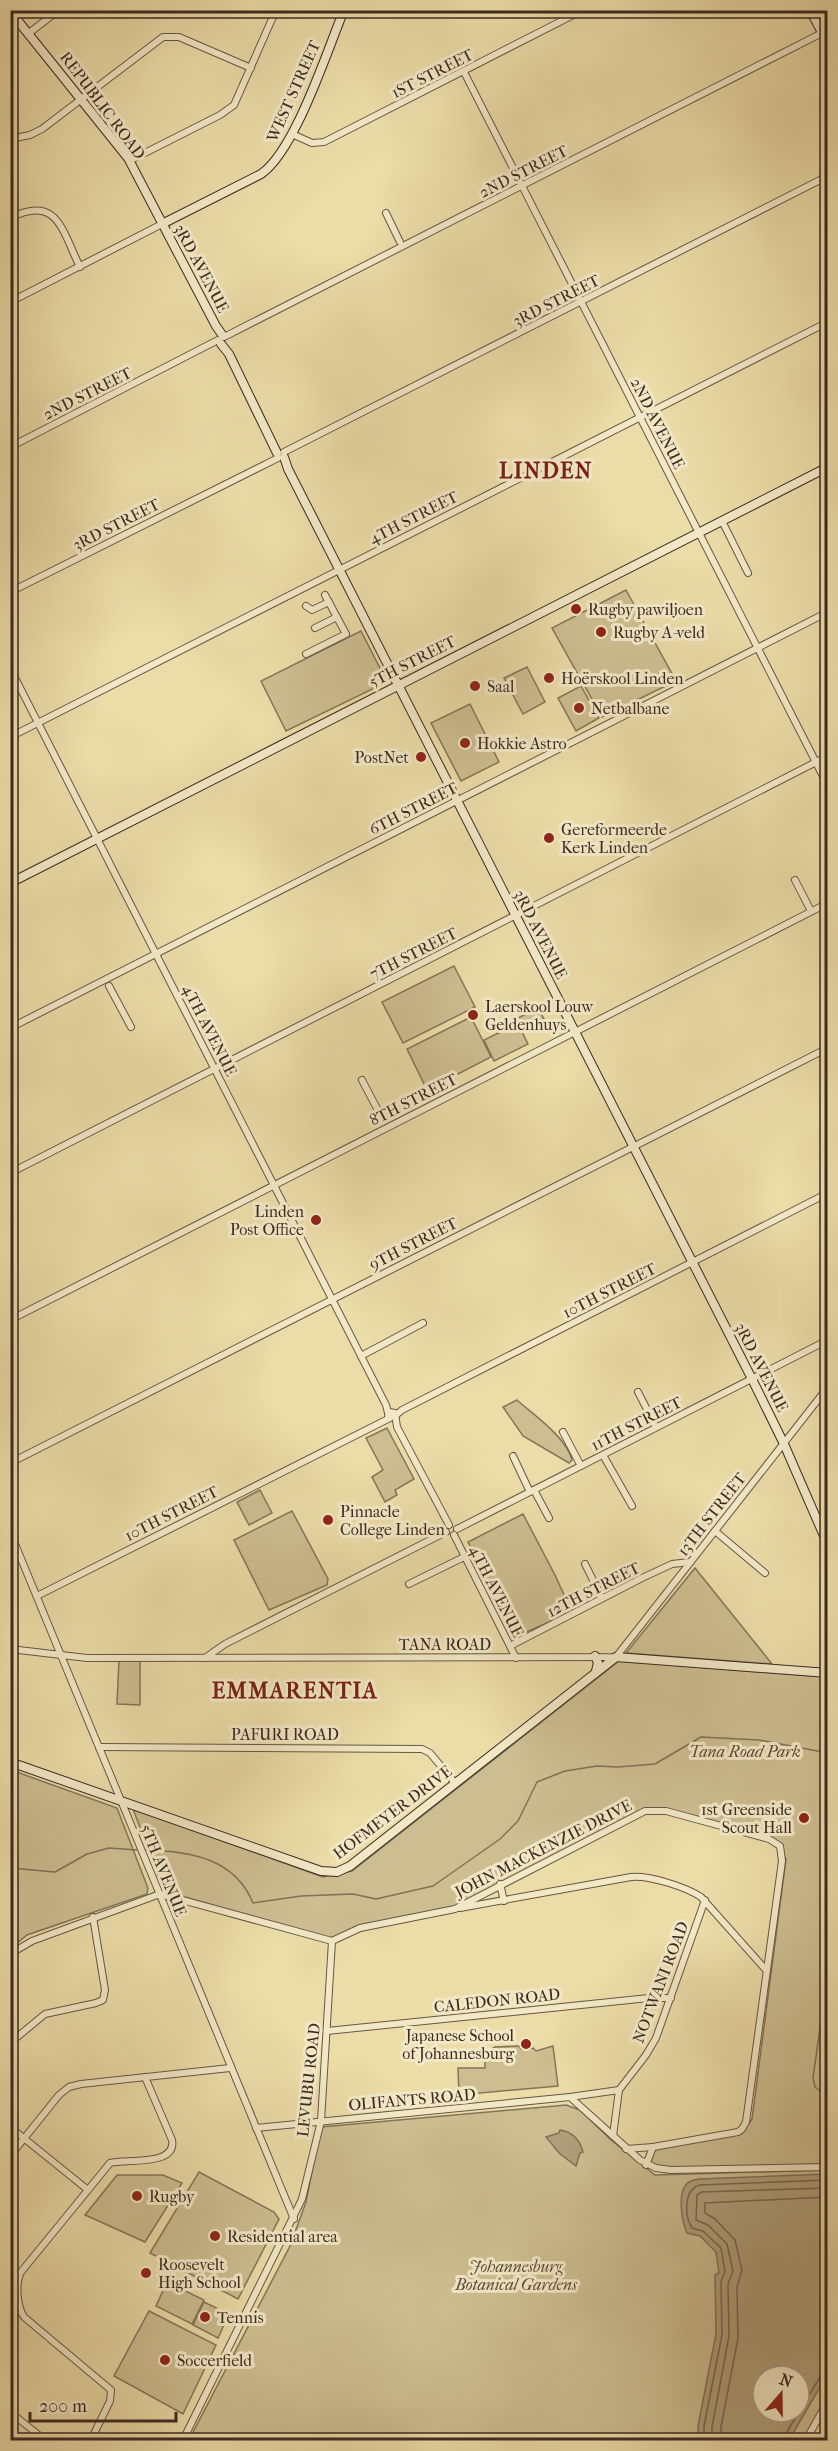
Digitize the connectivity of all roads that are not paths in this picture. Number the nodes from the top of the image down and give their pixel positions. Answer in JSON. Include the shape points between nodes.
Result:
{"nodes":[{"id":1,"x":59,"y":10,"type":"edge"},
{"id":2,"x":276,"y":10,"type":"edge"},
{"id":3,"x":344,"y":10,"type":"edge"},
{"id":4,"x":583,"y":10,"type":"edge"},
{"id":5,"x":10,"y":11,"type":"edge"},
{"id":6,"x":810,"y":11,"type":"edge"},
{"id":7,"x":29,"y":33,"type":"junction"},
{"id":8,"x":822,"y":33,"type":"junction"},
{"id":9,"x":828,"y":44,"type":"edge"},
{"id":10,"x":251,"y":68,"type":"junction"},
{"id":11,"x":464,"y":72,"type":"junction"},
{"id":12,"x":81,"y":99,"type":"junction"},
{"id":13,"x":292,"y":134,"type":"junction"},
{"id":14,"x":10,"y":139,"type":"edge"},
{"id":15,"x":129,"y":161,"type":"junction"},
{"id":16,"x":828,"y":176,"type":"edge"},
{"id":17,"x":522,"y":187,"type":"junction"},
{"id":18,"x":386,"y":213,"type":"dead end"},
{"id":19,"x":10,"y":218,"type":"edge"},
{"id":20,"x":162,"y":224,"type":"junction"},
{"id":21,"x":400,"y":242,"type":"dead end"},
{"id":22,"x":80,"y":267,"type":"junction"},
{"id":23,"x":10,"y":302,"type":"edge"},
{"id":24,"x":581,"y":302,"type":"junction"},
{"id":25,"x":828,"y":322,"type":"edge"},
{"id":26,"x":222,"y":340,"type":"junction"},
{"id":27,"x":640,"y":417,"type":"junction"},
{"id":28,"x":10,"y":447,"type":"edge"},
{"id":29,"x":281,"y":455,"type":"junction"},
{"id":30,"x":828,"y":467,"type":"edge"},
{"id":31,"x":723,"y":521,"type":"junction"},
{"id":32,"x":698,"y":533,"type":"junction"},
{"id":33,"x":340,"y":570,"type":"junction"},
{"id":34,"x":748,"y":573,"type":"dead end"},
{"id":35,"x":10,"y":592,"type":"edge"},
{"id":36,"x":325,"y":595,"type":"dead end"},
{"id":37,"x":329,"y":602,"type":"junction"},
{"id":38,"x":306,"y":606,"type":"dead end"},
{"id":39,"x":828,"y":612,"type":"edge"},
{"id":40,"x":337,"y":617,"type":"junction"},
{"id":41,"x":315,"y":628,"type":"dead end"},
{"id":42,"x":757,"y":648,"type":"junction"},
{"id":43,"x":306,"y":654,"type":"dead end"},
{"id":44,"x":10,"y":668,"type":"edge"},
{"id":45,"x":398,"y":685,"type":"junction"},
{"id":46,"x":38,"y":723,"type":"junction"},
{"id":47,"x":10,"y":737,"type":"edge"},
{"id":48,"x":828,"y":756,"type":"edge"},
{"id":49,"x":815,"y":762,"type":"junction"},
{"id":50,"x":828,"y":786,"type":"edge"},
{"id":51,"x":456,"y":801,"type":"junction"},
{"id":52,"x":98,"y":838,"type":"junction"},
{"id":53,"x":795,"y":880,"type":"dead end"},
{"id":54,"x":10,"y":883,"type":"edge"},
{"id":55,"x":828,"y":903,"type":"edge"},
{"id":56,"x":811,"y":911,"type":"junction"},
{"id":57,"x":515,"y":916,"type":"junction"},
{"id":58,"x":156,"y":954,"type":"junction"},
{"id":59,"x":109,"y":986,"type":"dead end"},
{"id":60,"x":130,"y":1027,"type":"dead end"},
{"id":61,"x":10,"y":1028,"type":"edge"},
{"id":62,"x":574,"y":1032,"type":"junction"},
{"id":63,"x":828,"y":1048,"type":"edge"},
{"id":64,"x":215,"y":1069,"type":"junction"},
{"id":65,"x":362,"y":1080,"type":"dead end"},
{"id":66,"x":383,"y":1120,"type":"dead end"},
{"id":67,"x":633,"y":1147,"type":"junction"},
{"id":68,"x":10,"y":1173,"type":"edge"},
{"id":69,"x":274,"y":1185,"type":"junction"},
{"id":70,"x":828,"y":1193,"type":"edge"},
{"id":71,"x":692,"y":1262,"type":"junction"},
{"id":72,"x":333,"y":1299,"type":"junction"},
{"id":73,"x":10,"y":1320,"type":"edge"},
{"id":74,"x":423,"y":1323,"type":"dead end"},
{"id":75,"x":828,"y":1340,"type":"edge"},
{"id":76,"x":361,"y":1356,"type":"junction"},
{"id":77,"x":752,"y":1379,"type":"junction"},
{"id":78,"x":828,"y":1387,"type":"edge"},
{"id":79,"x":638,"y":1392,"type":"dead end"},
{"id":80,"x":391,"y":1415,"type":"junction"},
{"id":81,"x":656,"y":1427,"type":"junction"},
{"id":82,"x":563,"y":1432,"type":"dead end"},
{"id":83,"x":784,"y":1444,"type":"junction"},
{"id":84,"x":603,"y":1455,"type":"junction"},
{"id":85,"x":513,"y":1456,"type":"dead end"},
{"id":86,"x":10,"y":1463,"type":"edge"},
{"id":87,"x":581,"y":1466,"type":"junction"},
{"id":88,"x":532,"y":1491,"type":"junction"},
{"id":89,"x":632,"y":1506,"type":"dead end"},
{"id":90,"x":549,"y":1518,"type":"dead end"},
{"id":91,"x":449,"y":1525,"type":"junction"},
{"id":92,"x":715,"y":1531,"type":"junction"},
{"id":93,"x":10,"y":1532,"type":"edge"},
{"id":94,"x":446,"y":1532,"type":"junction"},
{"id":95,"x":455,"y":1532,"type":"junction"},
{"id":96,"x":828,"y":1545,"type":"edge"},
{"id":97,"x":464,"y":1557,"type":"junction"},
{"id":98,"x":690,"y":1562,"type":"junction"},
{"id":99,"x":585,"y":1564,"type":"dead end"},
{"id":100,"x":765,"y":1573,"type":"dead end"},
{"id":101,"x":409,"y":1584,"type":"dead end"},
{"id":102,"x":37,"y":1596,"type":"junction"},
{"id":103,"x":602,"y":1598,"type":"junction"},
{"id":104,"x":510,"y":1646,"type":"junction"},
{"id":105,"x":10,"y":1649,"type":"edge"},
{"id":106,"x":61,"y":1656,"type":"junction"},
{"id":107,"x":595,"y":1656,"type":"junction"},
{"id":108,"x":616,"y":1657,"type":"junction"},
{"id":109,"x":204,"y":1658,"type":"junction"},
{"id":110,"x":516,"y":1658,"type":"junction"},
{"id":111,"x":596,"y":1671,"type":"junction"},
{"id":112,"x":828,"y":1674,"type":"edge"},
{"id":113,"x":10,"y":1747,"type":"edge"},
{"id":114,"x":99,"y":1747,"type":"junction"},
{"id":115,"x":12,"y":1762,"type":"edge"},
{"id":116,"x":455,"y":1783,"type":"junction"},
{"id":117,"x":121,"y":1801,"type":"junction"},
{"id":118,"x":500,"y":1884,"type":"junction"},
{"id":119,"x":160,"y":1894,"type":"junction"},
{"id":120,"x":705,"y":1900,"type":"junction"},
{"id":121,"x":504,"y":1901,"type":"junction"},
{"id":122,"x":455,"y":1909,"type":"junction"},
{"id":123,"x":93,"y":1917,"type":"junction"},
{"id":124,"x":332,"y":1941,"type":"junction"},
{"id":125,"x":10,"y":1954,"type":"edge"},
{"id":126,"x":767,"y":1971,"type":"junction"},
{"id":127,"x":671,"y":1998,"type":"junction"},
{"id":128,"x":327,"y":2031,"type":"junction"},
{"id":129,"x":10,"y":2043,"type":"edge"},
{"id":130,"x":230,"y":2068,"type":"junction"},
{"id":131,"x":145,"y":2077,"type":"junction"},
{"id":132,"x":619,"y":2090,"type":"junction"},
{"id":133,"x":570,"y":2097,"type":"junction"},
{"id":134,"x":321,"y":2121,"type":"junction"},
{"id":135,"x":10,"y":2127,"type":"edge"},
{"id":136,"x":256,"y":2128,"type":"junction"},
{"id":137,"x":613,"y":2136,"type":"junction"},
{"id":138,"x":25,"y":2139,"type":"junction"},
{"id":139,"x":652,"y":2147,"type":"junction"},
{"id":140,"x":626,"y":2149,"type":"junction"},
{"id":141,"x":10,"y":2156,"type":"edge"},
{"id":142,"x":646,"y":2164,"type":"junction"},
{"id":143,"x":828,"y":2167,"type":"edge"},
{"id":144,"x":88,"y":2190,"type":"junction"},
{"id":145,"x":294,"y":2219,"type":"junction"},
{"id":146,"x":828,"y":2401,"type":"edge"},
{"id":147,"x":10,"y":2412,"type":"edge"},
{"id":148,"x":45,"y":2440,"type":"edge"},
{"id":149,"x":91,"y":2440,"type":"edge"},
{"id":150,"x":183,"y":2440,"type":"edge"},
{"id":151,"x":806,"y":2440,"type":"edge"}],
"edges":[{"from":1,"to":7,"type":"street"},
{"from":2,"to":10,"type":"street"},
{"from":3,"to":13,"type":"main road","name":"WEST STREET"},
{"from":4,"to":11,"type":"street","name":"1ST STREET"},
{"from":5,"to":7,"type":"main road","name":"REPUBLIC ROAD"},
{"from":6,"to":8,"type":"main road"},
{"from":7,"to":12,"type":"main road","name":"REPUBLIC ROAD"},
{"from":8,"to":9,"type":"main road"},
{"from":8,"to":17,"type":"street","name":"2ND STREET"},
{"from":10,"to":12,"type":"street","via":[[179,37],[167,37]]},
{"from":10,"to":15,"type":"street","via":[[230,109]]},
{"from":11,"to":13,"type":"street","name":"1ST STREET","via":[[324,142],[314,144]]},
{"from":11,"to":17,"type":"street","name":"2ND AVENUE"},
{"from":12,"to":14,"type":"street","via":[[42,129]]},
{"from":12,"to":15,"type":"main road","name":"REPUBLIC ROAD"},
{"from":13,"to":20,"type":"main road","name":"WEST STREET","via":[[280,155],[263,172]]},
{"from":15,"to":20,"type":"main road","name":"REPUBLIC ROAD"},
{"from":16,"to":24,"type":"street","name":"3RD STREET"},
{"from":17,"to":24,"type":"street","name":"2ND AVENUE"},
{"from":17,"to":26,"type":"street","name":"2ND STREET"},
{"from":18,"to":21,"type":"street"},
{"from":19,"to":22,"type":"street","via":[[30,209],[49,213]]},
{"from":20,"to":22,"type":"street"},
{"from":20,"to":26,"type":"main road","name":"3RD AVENUE"},
{"from":22,"to":23,"type":"street"},
{"from":24,"to":27,"type":"street","name":"2ND AVENUE"},
{"from":24,"to":29,"type":"street","name":"3RD STREET"},
{"from":25,"to":27,"type":"street","name":"4TH STREET"},
{"from":26,"to":28,"type":"street","name":"2ND STREET"},
{"from":26,"to":29,"type":"main road","name":"3RD AVENUE"},
{"from":27,"to":32,"type":"street","name":"2ND AVENUE"},
{"from":27,"to":33,"type":"street","name":"4TH STREET"},
{"from":29,"to":33,"type":"main road","name":"3RD AVENUE"},
{"from":29,"to":35,"type":"street","name":"3RD STREET"},
{"from":30,"to":31,"type":"main road","name":"5TH STREET"},
{"from":31,"to":32,"type":"main road","name":"5TH STREET"},
{"from":31,"to":34,"type":"street"},
{"from":32,"to":42,"type":"street","name":"2ND AVENUE"},
{"from":32,"to":45,"type":"main road","name":"5TH STREET"},
{"from":33,"to":45,"type":"main road","name":"3RD AVENUE"},
{"from":33,"to":46,"type":"street","name":"4TH STREET"},
{"from":36,"to":37,"type":"street"},
{"from":37,"to":38,"type":"street","via":[[312,610]]},
{"from":37,"to":40,"type":"street"},
{"from":39,"to":42,"type":"street","name":"6TH STREET"},
{"from":40,"to":41,"type":"street"},
{"from":40,"to":43,"type":"street","via":[[346,634]]},
{"from":42,"to":49,"type":"street","name":"2ND AVENUE"},
{"from":42,"to":51,"type":"street","name":"6TH STREET"},
{"from":44,"to":46,"type":"street","name":"4TH AVENUE"},
{"from":45,"to":51,"type":"main road","name":"3RD AVENUE"},
{"from":45,"to":52,"type":"main road","name":"5TH STREET"},
{"from":46,"to":47,"type":"street","name":"4TH STREET"},
{"from":46,"to":52,"type":"street","name":"4TH AVENUE"},
{"from":48,"to":49,"type":"street","name":"7TH STREET"},
{"from":49,"to":50,"type":"street","name":"2ND AVENUE"},
{"from":49,"to":57,"type":"street","name":"7TH STREET"},
{"from":51,"to":57,"type":"main road","name":"3RD AVENUE"},
{"from":51,"to":58,"type":"street","name":"6TH STREET"},
{"from":52,"to":54,"type":"main road","name":"5TH STREET"},
{"from":52,"to":58,"type":"street","name":"4TH AVENUE"},
{"from":53,"to":56,"type":"street"},
{"from":55,"to":56,"type":"street","name":"8TH STREET"},
{"from":56,"to":62,"type":"street","name":"8TH STREET"},
{"from":57,"to":62,"type":"main road","name":"3RD AVENUE"},
{"from":57,"to":64,"type":"street","name":"7TH STREET"},
{"from":58,"to":61,"type":"street","name":"6TH STREET"},
{"from":58,"to":64,"type":"street","name":"4TH AVENUE"},
{"from":59,"to":60,"type":"street"},
{"from":62,"to":67,"type":"main road","name":"3RD AVENUE"},
{"from":62,"to":69,"type":"street","name":"8TH STREET"},
{"from":63,"to":67,"type":"street","name":"9TH STREET"},
{"from":64,"to":68,"type":"street","name":"7TH STREET"},
{"from":64,"to":69,"type":"street","name":"4TH AVENUE"},
{"from":65,"to":66,"type":"street"},
{"from":67,"to":71,"type":"main road","name":"3RD AVENUE"},
{"from":67,"to":72,"type":"street","name":"9TH STREET"},
{"from":69,"to":72,"type":"street","name":"4TH AVENUE"},
{"from":69,"to":73,"type":"street","name":"8TH STREET"},
{"from":70,"to":71,"type":"street","name":"10TH STREET"},
{"from":71,"to":77,"type":"main road","name":"3RD AVENUE"},
{"from":71,"to":80,"type":"street","name":"10TH STREET"},
{"from":72,"to":76,"type":"street","name":"4TH AVENUE"},
{"from":72,"to":86,"type":"street","name":"9TH STREET"},
{"from":74,"to":76,"type":"street"},
{"from":75,"to":77,"type":"street","name":"11TH STREET"},
{"from":76,"to":80,"type":"street","name":"4TH AVENUE"},
{"from":77,"to":81,"type":"street","name":"11TH STREET"},
{"from":77,"to":83,"type":"main road","name":"3RD AVENUE"},
{"from":78,"to":83,"type":"street","name":"13TH STREET"},
{"from":79,"to":81,"type":"street"},
{"from":80,"to":91,"type":"street","name":"4TH AVENUE"},
{"from":80,"to":102,"type":"street","name":"10TH STREET"},
{"from":81,"to":84,"type":"street","name":"11TH STREET"},
{"from":82,"to":87,"type":"street"},
{"from":83,"to":92,"type":"street","name":"13TH STREET"},
{"from":83,"to":96,"type":"main road","name":"3RD AVENUE"},
{"from":84,"to":87,"type":"street","name":"11TH STREET"},
{"from":84,"to":89,"type":"street"},
{"from":85,"to":88,"type":"street"},
{"from":87,"to":88,"type":"street","name":"11TH STREET"},
{"from":88,"to":90,"type":"street"},
{"from":88,"to":95,"type":"street","name":"11TH STREET"},
{"from":91,"to":94,"type":"street"},
{"from":91,"to":95,"type":"street"},
{"from":92,"to":98,"type":"street","name":"13TH STREET"},
{"from":92,"to":100,"type":"street"},
{"from":93,"to":102,"type":"street","name":"5TH AVENUE"},
{"from":94,"to":95,"type":"street","via":[[450,1536]]},
{"from":94,"to":109,"type":"street"},
{"from":95,"to":97,"type":"street","name":"4TH AVENUE"},
{"from":97,"to":101,"type":"street"},
{"from":97,"to":104,"type":"street","name":"4TH AVENUE"},
{"from":98,"to":103,"type":"street","name":"12TH STREET","via":[[670,1565]]},
{"from":98,"to":108,"type":"street","name":"13TH STREET"},
{"from":99,"to":103,"type":"street"},
{"from":102,"to":106,"type":"street","name":"5TH AVENUE"},
{"from":103,"to":104,"type":"street","name":"12TH STREET"},
{"from":104,"to":110,"type":"street","name":"4TH AVENUE"},
{"from":105,"to":106,"type":"street","name":"TANA ROAD"},
{"from":106,"to":109,"type":"street","name":"TANA ROAD"},
{"from":106,"to":114,"type":"street","name":"5TH AVENUE"},
{"from":107,"to":108,"type":"street","name":"TANA ROAD"},
{"from":107,"to":110,"type":"street","name":"TANA ROAD"},
{"from":107,"to":111,"type":"main road"},
{"from":108,"to":111,"type":"main road","name":"HOFMEYER DRIVE"},
{"from":108,"to":112,"type":"main road","name":"TANA ROAD"},
{"from":109,"to":110,"type":"street","name":"TANA ROAD"},
{"from":111,"to":116,"type":"main road","name":"HOFMEYER DRIVE"},
{"from":113,"to":115,"type":"street"},
{"from":114,"to":116,"type":"street","name":"PAFURI ROAD","via":[[422,1749]]},
{"from":114,"to":117,"type":"street","name":"5TH AVENUE"},
{"from":115,"to":117,"type":"main road","name":"HOFMEYER DRIVE"},
{"from":116,"to":117,"type":"main road","name":"HOFMEYER DRIVE","via":[[350,1866],[332,1873]]},
{"from":117,"to":119,"type":"street","name":"5TH AVENUE"},
{"from":118,"to":121,"type":"street"},
{"from":118,"to":122,"type":"street","name":"JOHN MACKENZIE DRIVE"},
{"from":118,"to":126,"type":"street","name":"JOHN MACKENZIE DRIVE","via":[[645,1810],[666,1811],[770,1839],[780,1846],[782,1856]]},
{"from":119,"to":123,"type":"street"},
{"from":119,"to":124,"type":"street"},
{"from":119,"to":130,"type":"street","name":"5TH AVENUE"},
{"from":120,"to":121,"type":"street","via":[[690,1890],[636,1877]]},
{"from":120,"to":126,"type":"street"},
{"from":120,"to":127,"type":"street","name":"NOTWANI ROAD"},
{"from":121,"to":122,"type":"street"},
{"from":122,"to":124,"type":"street","name":"JOHN MACKENZIE DRIVE","via":[[360,1928]]},
{"from":123,"to":125,"type":"street","via":[[27,1943]]},
{"from":123,"to":129,"type":"street","via":[[105,1990],[103,2000],[45,2014]]},
{"from":124,"to":128,"type":"street","name":"LEVUBU ROAD"},
{"from":126,"to":139,"type":"street","name":"JOHN MACKENZIE DRIVE","via":[[744,2127],[738,2132]]},
{"from":127,"to":128,"type":"street","name":"CALEDON ROAD"},
{"from":127,"to":132,"type":"street","name":"NOTWANI ROAD","via":[[651,2047]]},
{"from":128,"to":134,"type":"street","name":"LEVUBU ROAD"},
{"from":130,"to":131,"type":"street"},
{"from":130,"to":136,"type":"street","name":"5TH AVENUE"},
{"from":131,"to":138,"type":"street","via":[[69,2087]]},
{"from":131,"to":144,"type":"street","via":[[172,2140],[172,2150],[162,2157],[110,2163]]},
{"from":132,"to":133,"type":"street","name":"OLIFANTS ROAD"},
{"from":132,"to":137,"type":"street","name":"NOTWANI ROAD"},
{"from":133,"to":134,"type":"street","name":"OLIFANTS ROAD"},
{"from":133,"to":137,"type":"street"},
{"from":134,"to":136,"type":"street","name":"OLIFANTS ROAD"},
{"from":134,"to":145,"type":"street","name":"LEVUBU ROAD"},
{"from":135,"to":138,"type":"street"},
{"from":136,"to":145,"type":"street","name":"5TH AVENUE"},
{"from":137,"to":140,"type":"street"},
{"from":138,"to":141,"type":"street"},
{"from":138,"to":144,"type":"street"},
{"from":139,"to":140,"type":"street","name":"JOHN MACKENZIE DRIVE"},
{"from":139,"to":142,"type":"street"},
{"from":140,"to":142,"type":"street"},
{"from":142,"to":143,"type":"street","via":[[671,2170]]},
{"from":144,"to":149,"type":"street","via":[[19,2275],[19,2296],[24,2317],[111,2390],[110,2401]]},
{"from":145,"to":150,"type":"street","name":"LEVUBU ROAD"},
{"from":146,"to":151,"type":"street"},
{"from":147,"to":148,"type":"street"}]}
